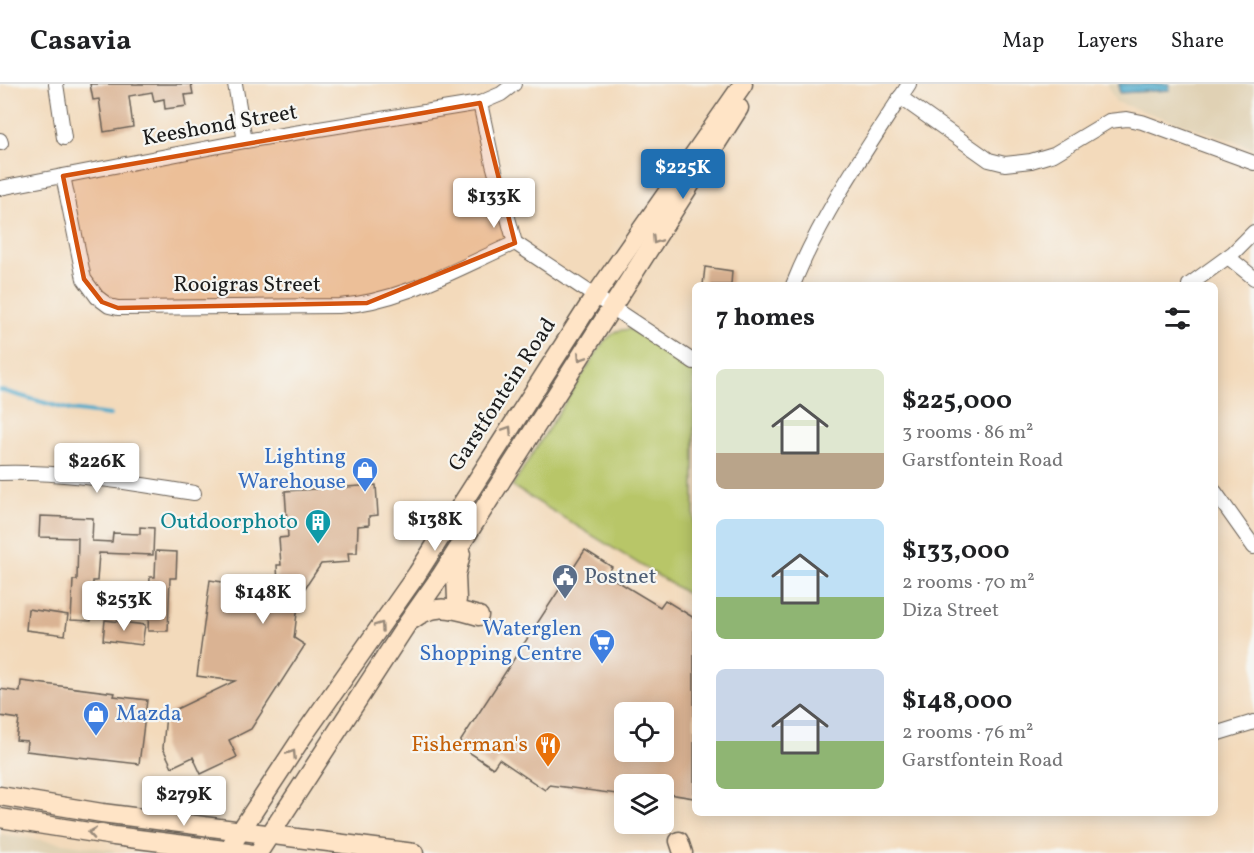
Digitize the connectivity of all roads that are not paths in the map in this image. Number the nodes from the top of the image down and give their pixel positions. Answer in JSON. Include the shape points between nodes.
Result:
{"nodes":[{"id":1,"x":56,"y":84,"type":"edge"},
{"id":2,"x":235,"y":84,"type":"edge"},
{"id":3,"x":514,"y":84,"type":"edge"},
{"id":4,"x":743,"y":84,"type":"edge"},
{"id":5,"x":755,"y":84,"type":"edge"},
{"id":6,"x":909,"y":84,"type":"edge"},
{"id":7,"x":900,"y":97,"type":"junction"},
{"id":8,"x":480,"y":103,"type":"junction"},
{"id":9,"x":64,"y":138,"type":"dead end"},
{"id":10,"x":245,"y":141,"type":"junction"},
{"id":11,"x":1254,"y":164,"type":"edge"},
{"id":12,"x":63,"y":176,"type":"junction"},
{"id":13,"x":0,"y":188,"type":"edge"},
{"id":14,"x":1254,"y":232,"type":"edge"},
{"id":15,"x":514,"y":243,"type":"junction"},
{"id":16,"x":1228,"y":257,"type":"junction"},
{"id":17,"x":1254,"y":278,"type":"edge"},
{"id":18,"x":794,"y":282,"type":"edge"},
{"id":19,"x":1193,"y":282,"type":"edge"},
{"id":20,"x":595,"y":296,"type":"junction"},
{"id":21,"x":613,"y":308,"type":"junction"},
{"id":22,"x":692,"y":361,"type":"edge"},
{"id":23,"x":0,"y":473,"type":"edge"},
{"id":24,"x":195,"y":493,"type":"dead end"},
{"id":25,"x":1218,"y":496,"type":"edge"},
{"id":26,"x":465,"y":538,"type":"junction"},
{"id":27,"x":1254,"y":547,"type":"edge"},
{"id":28,"x":457,"y":600,"type":"dead end"},
{"id":29,"x":479,"y":616,"type":"dead end"},
{"id":30,"x":407,"y":624,"type":"junction"},
{"id":31,"x":1254,"y":722,"type":"edge"},
{"id":32,"x":1218,"y":733,"type":"edge"},
{"id":33,"x":0,"y":796,"type":"edge"},
{"id":34,"x":0,"y":818,"type":"edge"},
{"id":35,"x":242,"y":830,"type":"junction"},
{"id":36,"x":270,"y":833,"type":"junction"},
{"id":37,"x":150,"y":840,"type":"junction"},
{"id":38,"x":227,"y":852,"type":"edge"},
{"id":39,"x":168,"y":853,"type":"edge"},
{"id":40,"x":249,"y":853,"type":"edge"},
{"id":41,"x":258,"y":853,"type":"edge"},
{"id":42,"x":414,"y":853,"type":"edge"}],
"edges":[{"from":1,"to":9,"type":"street"},
{"from":2,"to":10,"type":"street"},
{"from":3,"to":8,"type":"street","name":"Keeshond Street"},
{"from":4,"to":20,"type":"main road","name":"Garstfontein Road"},
{"from":5,"to":21,"type":"main road","name":"Garstfontein Road","one_way":true},
{"from":6,"to":7,"type":"street"},
{"from":7,"to":11,"type":"street","via":[[996,162],[1005,164],[1051,155],[1105,123],[1127,119]]},
{"from":7,"to":18,"type":"street","via":[[848,178]]},
{"from":8,"to":10,"type":"street","name":"Keeshond Street"},
{"from":8,"to":15,"type":"street"},
{"from":10,"to":12,"type":"street","name":"Keeshond Street"},
{"from":12,"to":13,"type":"street","name":"Keeshond Street"},
{"from":12,"to":15,"type":"street","name":"Rooigras Street","via":[[84,279],[97,297],[118,308],[367,303],[400,293]]},
{"from":14,"to":16,"type":"street"},
{"from":15,"to":20,"type":"street"},
{"from":16,"to":17,"type":"street"},
{"from":16,"to":19,"type":"street"},
{"from":20,"to":21,"type":"street"},
{"from":35,"to":20,"type":"main road","name":"Garstfontein Road","one_way":true,"via":[[417,574]]},
{"from":21,"to":22,"type":"street"},
{"from":21,"to":26,"type":"main road","name":"Garstfontein Road","one_way":true},
{"from":23,"to":24,"type":"street","via":[[42,472]]},
{"from":25,"to":27,"type":"street"},
{"from":26,"to":28,"type":"main road","via":[[456,575]]},
{"from":26,"to":30,"type":"main road","name":"Garstfontein Road"},
{"from":29,"to":30,"type":"main road","via":[[440,608],[422,613]]},
{"from":30,"to":36,"type":"main road","name":"Garstfontein Road"},
{"from":31,"to":32,"type":"street"},
{"from":33,"to":35,"type":"main road"},
{"from":37,"to":34,"type":"main road","one_way":true},
{"from":35,"to":36,"type":"main road"},
{"from":35,"to":38,"type":"main road","name":"Garstfontein Road"},
{"from":36,"to":41,"type":"main road","name":"Garstfontein Road"},
{"from":36,"to":42,"type":"main road"},
{"from":37,"to":38,"type":"main road"},
{"from":37,"to":39,"type":"main road"},
{"from":38,"to":40,"type":"main road"}]}
